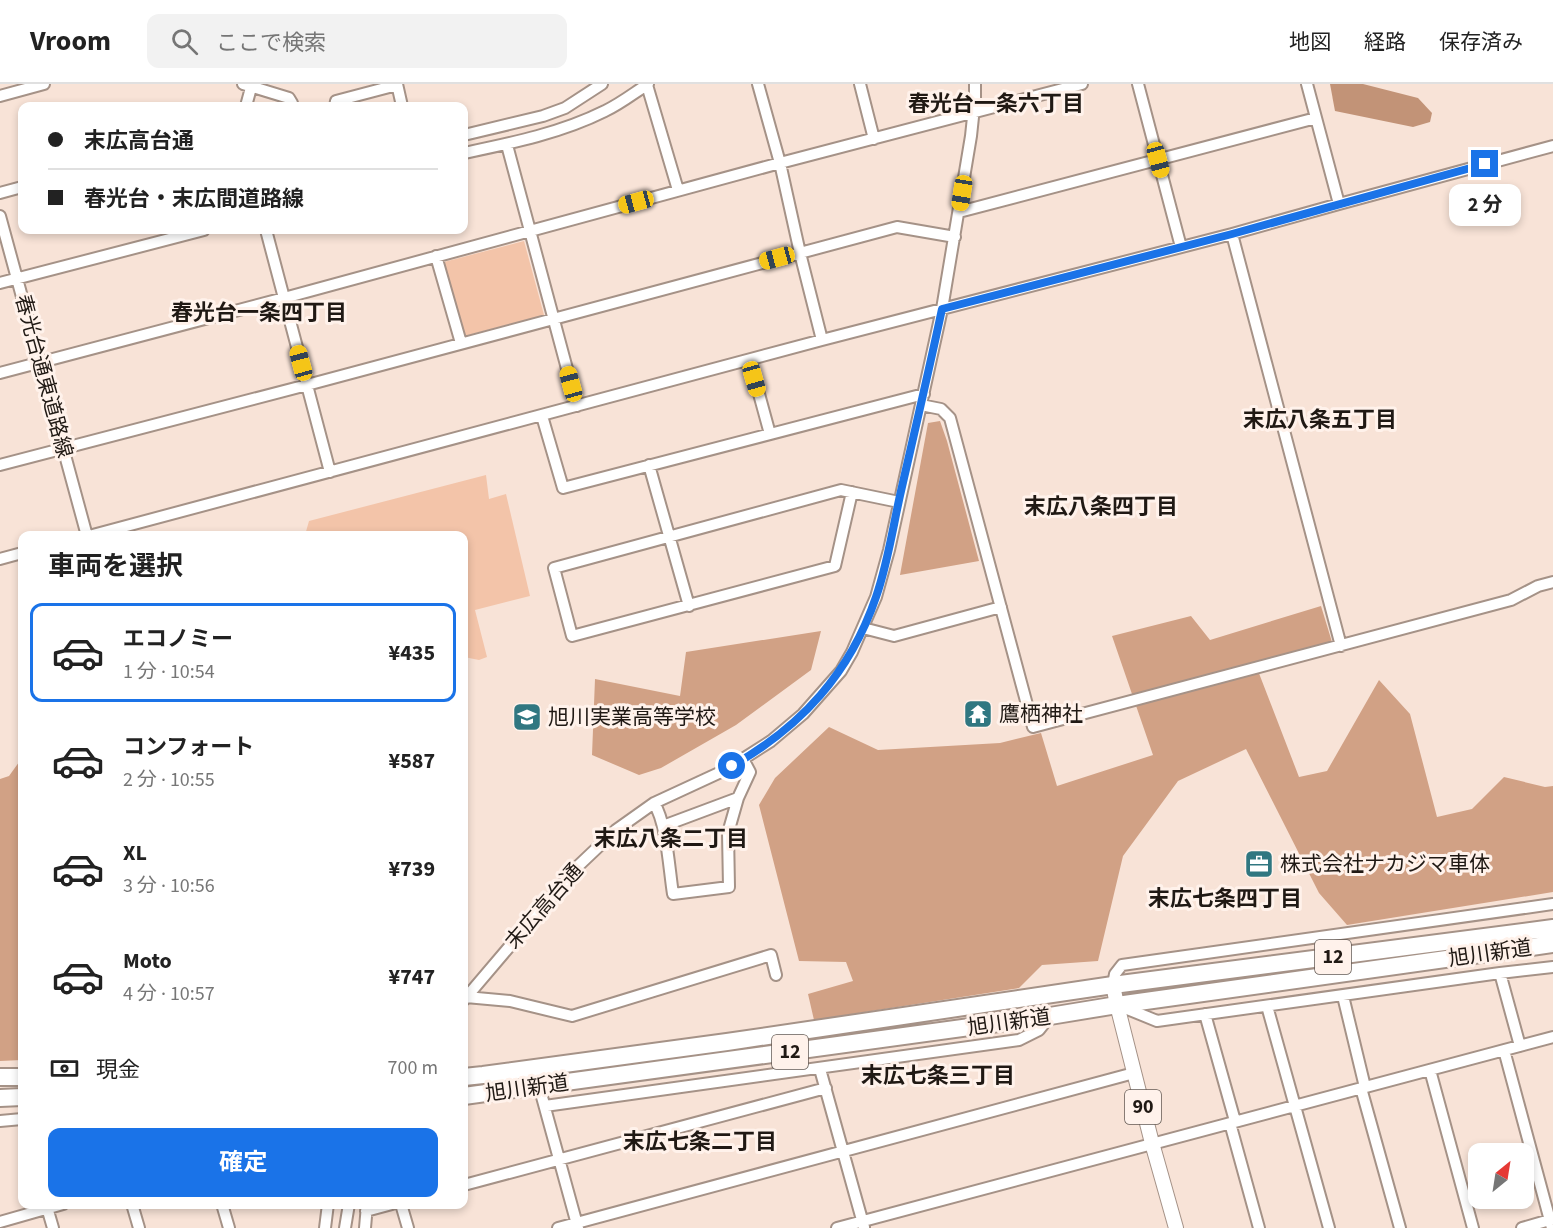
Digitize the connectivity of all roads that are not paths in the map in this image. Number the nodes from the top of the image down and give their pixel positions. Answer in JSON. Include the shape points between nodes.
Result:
{"nodes":[{"id":1,"x":44,"y":84,"type":"edge"},
{"id":2,"x":602,"y":84,"type":"edge"},
{"id":3,"x":647,"y":84,"type":"edge"},
{"id":4,"x":758,"y":84,"type":"edge"},
{"id":5,"x":860,"y":84,"type":"edge"},
{"id":6,"x":975,"y":84,"type":"edge"},
{"id":7,"x":1082,"y":84,"type":"edge"},
{"id":8,"x":1138,"y":84,"type":"edge"},
{"id":9,"x":1307,"y":84,"type":"edge"},
{"id":10,"x":249,"y":85,"type":"edge"},
{"id":11,"x":397,"y":85,"type":"edge"},
{"id":12,"x":0,"y":96,"type":"edge"},
{"id":13,"x":247,"y":102,"type":"edge"},
{"id":14,"x":291,"y":102,"type":"edge"},
{"id":15,"x":336,"y":102,"type":"edge"},
{"id":16,"x":401,"y":102,"type":"edge"},
{"id":17,"x":974,"y":112,"type":"junction"},
{"id":18,"x":1316,"y":118,"type":"junction"},
{"id":19,"x":468,"y":134,"type":"edge"},
{"id":20,"x":874,"y":139,"type":"junction"},
{"id":21,"x":507,"y":144,"type":"junction"},
{"id":22,"x":1553,"y":146,"type":"edge"},
{"id":23,"x":468,"y":152,"type":"edge"},
{"id":24,"x":1158,"y":160,"type":"junction"},
{"id":25,"x":780,"y":163,"type":"junction"},
{"id":26,"x":18,"y":188,"type":"edge"},
{"id":27,"x":678,"y":190,"type":"junction"},
{"id":28,"x":0,"y":193,"type":"edge"},
{"id":29,"x":1339,"y":204,"type":"junction"},
{"id":30,"x":959,"y":212,"type":"junction"},
{"id":31,"x":0,"y":216,"type":"edge"},
{"id":32,"x":530,"y":231,"type":"junction"},
{"id":33,"x":189,"y":234,"type":"edge"},
{"id":34,"x":267,"y":234,"type":"edge"},
{"id":35,"x":1232,"y":234,"type":"junction"},
{"id":36,"x":955,"y":237,"type":"junction"},
{"id":37,"x":1181,"y":247,"type":"junction"},
{"id":38,"x":800,"y":252,"type":"junction"},
{"id":39,"x":436,"y":256,"type":"junction"},
{"id":40,"x":18,"y":279,"type":"junction"},
{"id":41,"x":0,"y":284,"type":"edge"},
{"id":42,"x":284,"y":298,"type":"junction"},
{"id":43,"x":942,"y":309,"type":"junction"},
{"id":44,"x":554,"y":318,"type":"junction"},
{"id":45,"x":822,"y":340,"type":"junction"},
{"id":46,"x":461,"y":343,"type":"junction"},
{"id":47,"x":750,"y":361,"type":"junction"},
{"id":48,"x":40,"y":362,"type":"junction"},
{"id":49,"x":0,"y":373,"type":"edge"},
{"id":50,"x":307,"y":385,"type":"junction"},
{"id":51,"x":922,"y":400,"type":"junction"},
{"id":52,"x":577,"y":406,"type":"junction"},
{"id":53,"x":542,"y":416,"type":"junction"},
{"id":54,"x":770,"y":434,"type":"junction"},
{"id":55,"x":63,"y":448,"type":"junction"},
{"id":56,"x":0,"y":465,"type":"edge"},
{"id":57,"x":649,"y":465,"type":"junction"},
{"id":58,"x":330,"y":472,"type":"junction"},
{"id":59,"x":852,"y":492,"type":"junction"},
{"id":60,"x":899,"y":502,"type":"junction"},
{"id":61,"x":87,"y":531,"type":"edge"},
{"id":62,"x":107,"y":531,"type":"edge"},
{"id":63,"x":670,"y":537,"type":"junction"},
{"id":64,"x":18,"y":554,"type":"edge"},
{"id":65,"x":0,"y":559,"type":"edge"},
{"id":66,"x":1553,"y":582,"type":"edge"},
{"id":67,"x":689,"y":606,"type":"junction"},
{"id":68,"x":1001,"y":607,"type":"junction"},
{"id":69,"x":863,"y":628,"type":"junction"},
{"id":70,"x":1341,"y":646,"type":"junction"},
{"id":71,"x":743,"y":759,"type":"junction"},
{"id":72,"x":738,"y":798,"type":"junction"},
{"id":73,"x":654,"y":804,"type":"junction"},
{"id":74,"x":663,"y":826,"type":"junction"},
{"id":75,"x":1553,"y":904,"type":"edge"},
{"id":76,"x":1553,"y":928,"type":"edge"},
{"id":77,"x":1553,"y":944,"type":"edge"},
{"id":78,"x":1553,"y":967,"type":"edge"},
{"id":79,"x":1500,"y":973,"type":"junction"},
{"id":80,"x":776,"y":975,"type":"dead end"},
{"id":81,"x":1279,"y":983,"type":"junction"},
{"id":82,"x":1113,"y":985,"type":"junction"},
{"id":83,"x":468,"y":994,"type":"edge"},
{"id":84,"x":1343,"y":996,"type":"junction"},
{"id":85,"x":468,"y":998,"type":"edge"},
{"id":86,"x":1284,"y":1003,"type":"junction"},
{"id":87,"x":1117,"y":1005,"type":"junction"},
{"id":88,"x":1268,"y":1006,"type":"junction"},
{"id":89,"x":1205,"y":1014,"type":"junction"},
{"id":90,"x":1050,"y":1016,"type":"junction"},
{"id":91,"x":1553,"y":1036,"type":"edge"},
{"id":92,"x":1520,"y":1046,"type":"junction"},
{"id":93,"x":1504,"y":1050,"type":"junction"},
{"id":94,"x":820,"y":1069,"type":"junction"},
{"id":95,"x":1430,"y":1070,"type":"junction"},
{"id":96,"x":1134,"y":1073,"type":"junction"},
{"id":97,"x":0,"y":1077,"type":"edge"},
{"id":98,"x":18,"y":1077,"type":"edge"},
{"id":99,"x":468,"y":1077,"type":"edge"},
{"id":100,"x":539,"y":1086,"type":"junction"},
{"id":101,"x":1363,"y":1087,"type":"junction"},
{"id":102,"x":826,"y":1088,"type":"junction"},
{"id":103,"x":18,"y":1097,"type":"edge"},
{"id":104,"x":0,"y":1098,"type":"edge"},
{"id":105,"x":468,"y":1098,"type":"edge"},
{"id":106,"x":545,"y":1106,"type":"junction"},
{"id":107,"x":1296,"y":1106,"type":"junction"},
{"id":108,"x":18,"y":1119,"type":"edge"},
{"id":109,"x":0,"y":1121,"type":"edge"},
{"id":110,"x":1233,"y":1122,"type":"junction"},
{"id":111,"x":1152,"y":1143,"type":"junction"},
{"id":112,"x":843,"y":1151,"type":"junction"},
{"id":113,"x":559,"y":1159,"type":"junction"},
{"id":114,"x":468,"y":1184,"type":"edge"},
{"id":115,"x":41,"y":1209,"type":"edge"},
{"id":116,"x":48,"y":1209,"type":"edge"},
{"id":117,"x":133,"y":1209,"type":"edge"},
{"id":118,"x":223,"y":1209,"type":"edge"},
{"id":119,"x":327,"y":1209,"type":"edge"},
{"id":120,"x":348,"y":1209,"type":"edge"},
{"id":121,"x":367,"y":1209,"type":"edge"},
{"id":122,"x":402,"y":1209,"type":"edge"},
{"id":123,"x":0,"y":1222,"type":"edge"},
{"id":124,"x":1551,"y":1222,"type":"edge"},
{"id":125,"x":863,"y":1225,"type":"edge"},
{"id":126,"x":577,"y":1226,"type":"edge"},
{"id":127,"x":53,"y":1228,"type":"edge"},
{"id":128,"x":139,"y":1228,"type":"edge"},
{"id":129,"x":229,"y":1228,"type":"edge"},
{"id":130,"x":325,"y":1228,"type":"edge"},
{"id":131,"x":345,"y":1228,"type":"edge"},
{"id":132,"x":365,"y":1228,"type":"edge"},
{"id":133,"x":408,"y":1228,"type":"edge"},
{"id":134,"x":558,"y":1228,"type":"edge"},
{"id":135,"x":837,"y":1228,"type":"edge"},
{"id":136,"x":1176,"y":1228,"type":"edge"},
{"id":137,"x":1259,"y":1228,"type":"edge"},
{"id":138,"x":1329,"y":1228,"type":"edge"},
{"id":139,"x":1400,"y":1228,"type":"edge"},
{"id":140,"x":1473,"y":1228,"type":"edge"},
{"id":141,"x":1522,"y":1228,"type":"edge"}],
"edges":[{"from":1,"to":12,"type":"street"},
{"from":2,"to":19,"type":"street","via":[[565,108]]},
{"from":3,"to":21,"type":"street","via":[[607,110],[567,128]]},
{"from":3,"to":27,"type":"street"},
{"from":4,"to":25,"type":"street"},
{"from":5,"to":20,"type":"street"},
{"from":6,"to":17,"type":"street","name":"末広高台通"},
{"from":7,"to":17,"type":"street"},
{"from":8,"to":24,"type":"street"},
{"from":9,"to":18,"type":"street"},
{"from":10,"to":13,"type":"street"},
{"from":10,"to":14,"type":"street"},
{"from":11,"to":15,"type":"street"},
{"from":11,"to":16,"type":"street"},
{"from":17,"to":20,"type":"street"},
{"from":17,"to":30,"type":"street","name":"末広高台通"},
{"from":18,"to":24,"type":"street"},
{"from":18,"to":29,"type":"street"},
{"from":20,"to":25,"type":"street"},
{"from":21,"to":23,"type":"street"},
{"from":21,"to":32,"type":"street"},
{"from":22,"to":29,"type":"street"},
{"from":24,"to":30,"type":"street"},
{"from":24,"to":37,"type":"street"},
{"from":25,"to":27,"type":"street"},
{"from":25,"to":38,"type":"street"},
{"from":26,"to":28,"type":"street"},
{"from":27,"to":32,"type":"street"},
{"from":29,"to":35,"type":"street"},
{"from":30,"to":36,"type":"street","name":"末広高台通"},
{"from":31,"to":40,"type":"street","name":"春光台通東道路線"},
{"from":32,"to":39,"type":"street"},
{"from":32,"to":44,"type":"street"},
{"from":33,"to":40,"type":"street"},
{"from":34,"to":42,"type":"street"},
{"from":35,"to":37,"type":"street"},
{"from":35,"to":70,"type":"street"},
{"from":36,"to":38,"type":"street","via":[[897,227]]},
{"from":36,"to":43,"type":"street","name":"末広高台通"},
{"from":37,"to":43,"type":"street"},
{"from":38,"to":44,"type":"street"},
{"from":38,"to":45,"type":"street"},
{"from":39,"to":42,"type":"street"},
{"from":39,"to":46,"type":"street"},
{"from":40,"to":41,"type":"street"},
{"from":40,"to":48,"type":"street","name":"春光台通東道路線"},
{"from":42,"to":48,"type":"street"},
{"from":42,"to":50,"type":"street"},
{"from":43,"to":45,"type":"street"},
{"from":43,"to":51,"type":"street","name":"末広高台通"},
{"from":44,"to":46,"type":"street"},
{"from":44,"to":52,"type":"street"},
{"from":45,"to":47,"type":"street"},
{"from":46,"to":50,"type":"street"},
{"from":47,"to":52,"type":"street"},
{"from":47,"to":54,"type":"street"},
{"from":48,"to":49,"type":"street"},
{"from":48,"to":55,"type":"street","name":"春光台通東道路線"},
{"from":50,"to":55,"type":"street"},
{"from":50,"to":58,"type":"street"},
{"from":51,"to":54,"type":"street"},
{"from":51,"to":60,"type":"street","name":"末広高台通"},
{"from":51,"to":68,"type":"street","via":[[950,418]]},
{"from":52,"to":53,"type":"street"},
{"from":53,"to":57,"type":"street","via":[[563,488]]},
{"from":53,"to":58,"type":"street"},
{"from":54,"to":57,"type":"street"},
{"from":55,"to":56,"type":"street"},
{"from":55,"to":61,"type":"street","name":"春光台通東道路線"},
{"from":57,"to":63,"type":"street"},
{"from":58,"to":62,"type":"street"},
{"from":59,"to":60,"type":"street"},
{"from":59,"to":63,"type":"street","via":[[841,490]]},
{"from":59,"to":67,"type":"street","via":[[835,566]]},
{"from":60,"to":69,"type":"street","name":"末広高台通","via":[[876,597]]},
{"from":63,"to":67,"type":"street"},
{"from":63,"to":67,"type":"street","via":[[554,568],[572,636]]},
{"from":64,"to":65,"type":"street"},
{"from":66,"to":70,"type":"street","via":[[1511,600]]},
{"from":68,"to":69,"type":"street","via":[[894,636]]},
{"from":68,"to":70,"type":"street","via":[[1033,727]]},
{"from":69,"to":71,"type":"street","name":"末広高台通","via":[[841,671],[803,714]]},
{"from":71,"to":72,"type":"street","via":[[750,772]]},
{"from":71,"to":73,"type":"street","name":"末広高台通"},
{"from":72,"to":74,"type":"street"},
{"from":72,"to":74,"type":"street","via":[[728,833],[729,887],[673,894]]},
{"from":73,"to":74,"type":"street"},
{"from":73,"to":83,"type":"street","name":"末広高台通","via":[[616,830],[576,867]]},
{"from":75,"to":82,"type":"street","via":[[1122,964]]},
{"from":76,"to":82,"type":"highway","name":"旭川新道","number":"12"},
{"from":77,"to":81,"type":"highway","name":"旭川新道","number":"12"},
{"from":78,"to":79,"type":"street"},
{"from":79,"to":84,"type":"street"},
{"from":79,"to":92,"type":"street"},
{"from":80,"to":85,"type":"street","via":[[771,955],[572,1016],[510,1001]]},
{"from":81,"to":86,"type":"street"},
{"from":81,"to":87,"type":"highway","name":"旭川新道","number":"12"},
{"from":82,"to":87,"type":"main road","number":"90"},
{"from":82,"to":99,"type":"highway","name":"旭川新道","number":"12"},
{"from":84,"to":86,"type":"street"},
{"from":84,"to":101,"type":"street"},
{"from":86,"to":88,"type":"street"},
{"from":87,"to":89,"type":"street","via":[[1157,1021]]},
{"from":87,"to":90,"type":"highway","name":"旭川新道","number":"12"},
{"from":87,"to":96,"type":"main road","number":"90"},
{"from":88,"to":89,"type":"street"},
{"from":88,"to":107,"type":"street"},
{"from":89,"to":110,"type":"street"},
{"from":90,"to":94,"type":"street","via":[[1039,1030],[1019,1040]]},
{"from":90,"to":100,"type":"highway","name":"旭川新道","number":"12"},
{"from":91,"to":92,"type":"street"},
{"from":92,"to":93,"type":"street"},
{"from":93,"to":95,"type":"street"},
{"from":93,"to":124,"type":"street"},
{"from":94,"to":102,"type":"street"},
{"from":94,"to":106,"type":"street"},
{"from":95,"to":101,"type":"street"},
{"from":95,"to":140,"type":"street"},
{"from":96,"to":111,"type":"main road","number":"90"},
{"from":96,"to":112,"type":"street"},
{"from":97,"to":98,"type":"highway"},
{"from":100,"to":105,"type":"highway","name":"旭川新道","number":"12"},
{"from":100,"to":106,"type":"street"},
{"from":101,"to":107,"type":"street"},
{"from":101,"to":139,"type":"street"},
{"from":102,"to":112,"type":"street"},
{"from":102,"to":113,"type":"street"},
{"from":103,"to":104,"type":"highway"},
{"from":106,"to":113,"type":"street"},
{"from":107,"to":110,"type":"street"},
{"from":107,"to":138,"type":"street"},
{"from":108,"to":109,"type":"street"},
{"from":110,"to":111,"type":"street"},
{"from":110,"to":137,"type":"street"},
{"from":111,"to":125,"type":"street"},
{"from":111,"to":136,"type":"main road","number":"90"},
{"from":112,"to":125,"type":"street"},
{"from":112,"to":126,"type":"street"},
{"from":113,"to":114,"type":"street"},
{"from":113,"to":126,"type":"street"},
{"from":115,"to":123,"type":"street"},
{"from":116,"to":127,"type":"street"},
{"from":117,"to":128,"type":"street"},
{"from":118,"to":129,"type":"street"},
{"from":119,"to":130,"type":"street"},
{"from":120,"to":131,"type":"street"},
{"from":121,"to":132,"type":"street"},
{"from":122,"to":133,"type":"street"},
{"from":124,"to":141,"type":"street"},
{"from":125,"to":135,"type":"street"},
{"from":126,"to":134,"type":"street"}]}
